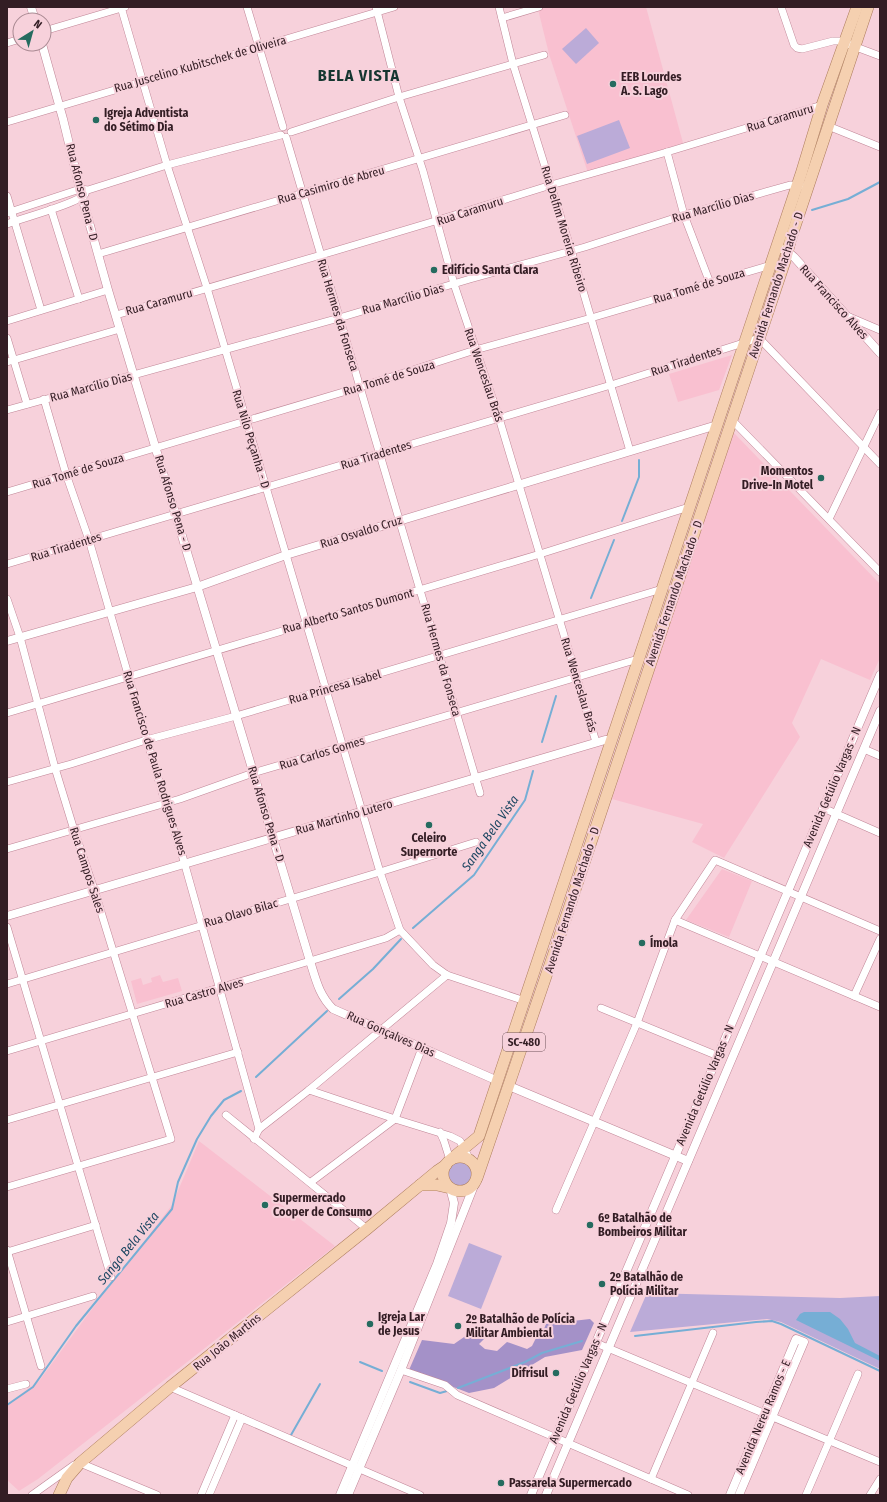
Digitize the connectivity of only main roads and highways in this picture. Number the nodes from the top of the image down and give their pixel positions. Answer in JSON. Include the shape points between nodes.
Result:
{"nodes":[{"id":1,"x":857,"y":7,"type":"edge"},
{"id":2,"x":868,"y":7,"type":"edge"},
{"id":3,"x":850,"y":43,"type":"junction"},
{"id":4,"x":803,"y":186,"type":"junction"},
{"id":5,"x":782,"y":249,"type":"junction"},
{"id":6,"x":652,"y":619,"type":"junction"},
{"id":7,"x":656,"y":646,"type":"junction"},
{"id":8,"x":611,"y":740,"type":"junction"},
{"id":9,"x":624,"y":743,"type":"junction"},
{"id":10,"x":583,"y":824,"type":"junction"},
{"id":11,"x":596,"y":829,"type":"junction"},
{"id":12,"x":525,"y":1001,"type":"junction"},
{"id":13,"x":537,"y":1005,"type":"junction"},
{"id":14,"x":448,"y":1163,"type":"junction"},
{"id":15,"x":476,"y":1180,"type":"junction"},
{"id":16,"x":420,"y":1186,"type":"junction"},
{"id":17,"x":450,"y":1188,"type":"junction"},
{"id":18,"x":63,"y":1493,"type":"edge"}],
"edges":[{"from":1,"to":3,"type":"main road","name":"Avenida Fernando Machado - D"},
{"from":2,"to":3,"type":"main road","name":"Avenida Fernando Machado - D"},
{"from":3,"to":4,"type":"main road","name":"Avenida Fernando Machado - D","via":[[828,126]]},
{"from":3,"to":4,"type":"main road","name":"Avenida Fernando Machado - D","via":[[822,106]]},
{"from":4,"to":5,"type":"main road","name":"Avenida Fernando Machado - D"},
{"from":5,"to":6,"type":"main road","name":"Avenida Fernando Machado - D","via":[[771,265]]},
{"from":5,"to":7,"type":"main road","name":"Avenida Fernando Machado - D","via":[[759,338]]},
{"from":6,"to":7,"type":"main road","via":[[650,641]]},
{"from":6,"to":8,"type":"main road","name":"Avenida Fernando Machado - D"},
{"from":7,"to":9,"type":"main road","name":"Avenida Fernando Machado - D"},
{"from":8,"to":9,"type":"main road"},
{"from":8,"to":10,"type":"main road","name":"Avenida Fernando Machado - D"},
{"from":9,"to":11,"type":"main road","name":"Avenida Fernando Machado - D"},
{"from":10,"to":11,"type":"main road"},
{"from":10,"to":12,"type":"main road","name":"Avenida Fernando Machado - D"},
{"from":11,"to":13,"type":"main road","name":"Avenida Fernando Machado - D","number":"SC-480"},
{"from":12,"to":13,"type":"main road"},
{"from":12,"to":14,"type":"main road","name":"Avenida Fernando Machado - D","via":[[480,1136]]},
{"from":13,"to":15,"type":"main road","name":"Avenida Fernando Machado - D","number":"SC-480"},
{"from":14,"to":15,"type":"main road","via":[[457,1158],[470,1160],[476,1168]]},
{"from":14,"to":16,"type":"main road","name":"Rua João Martins"},
{"from":14,"to":17,"type":"main road","via":[[443,1174]]},
{"from":15,"to":17,"type":"main road","via":[[471,1188],[460,1192]]},
{"from":16,"to":17,"type":"main road","via":[[437,1185]]},
{"from":16,"to":18,"type":"main road","name":"Rua João Martins","via":[[80,1463],[67,1478]]}]}
